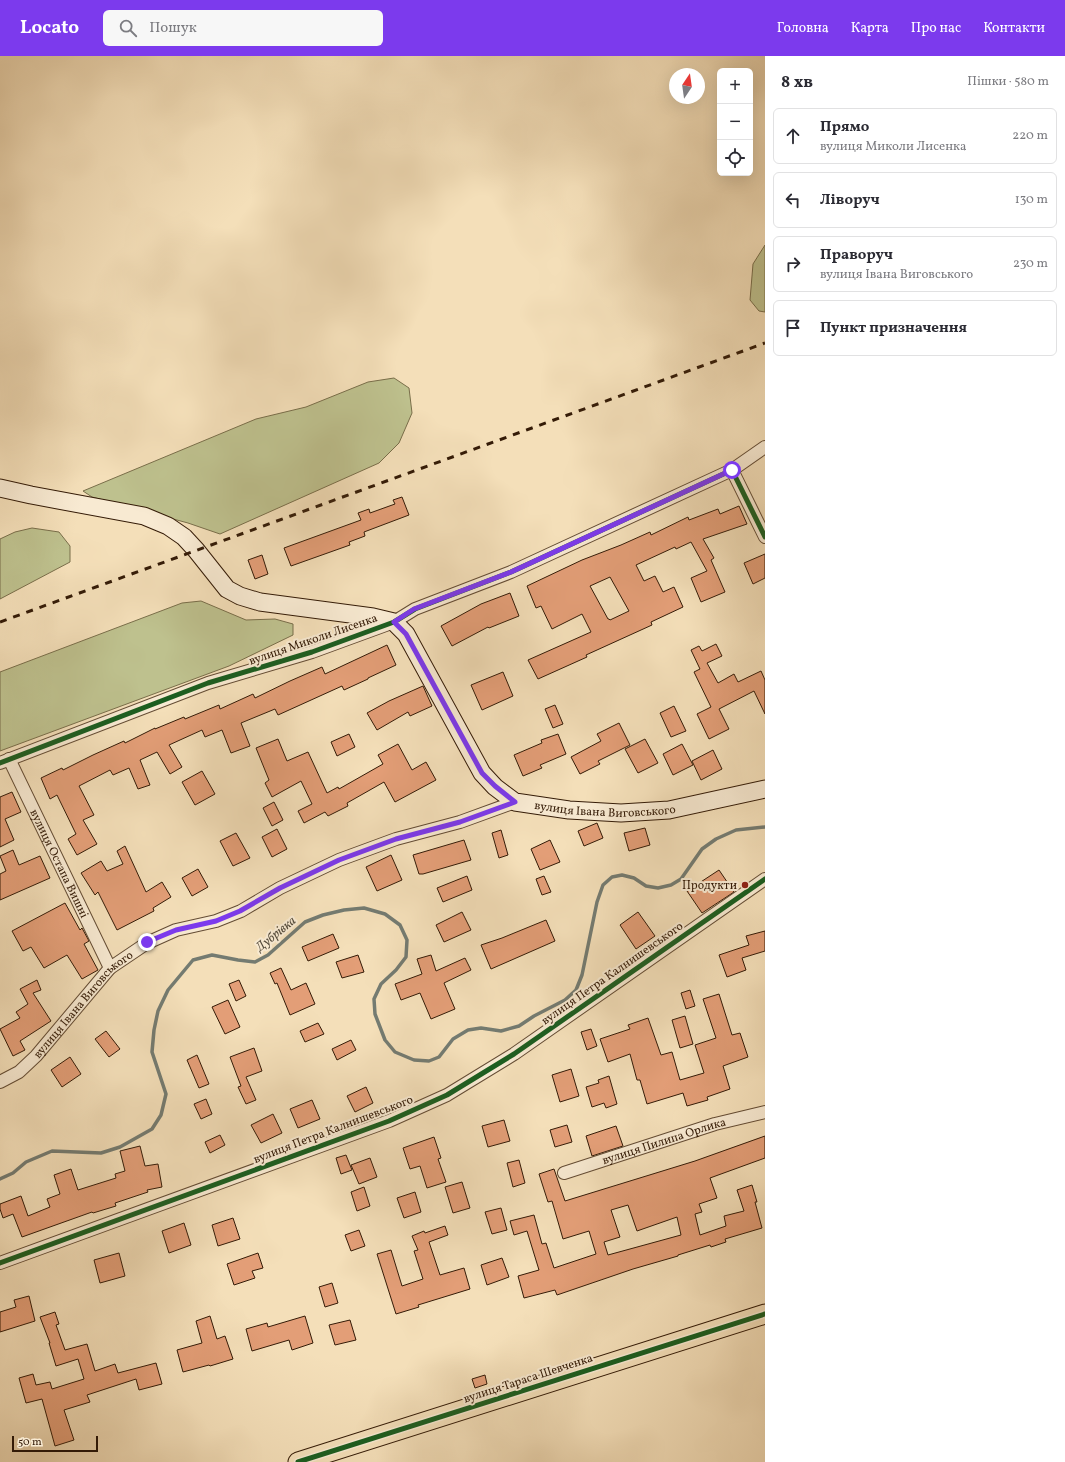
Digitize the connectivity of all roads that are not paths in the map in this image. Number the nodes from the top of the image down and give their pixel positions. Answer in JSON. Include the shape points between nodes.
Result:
{"nodes":[{"id":1,"x":765,"y":448,"type":"edge"},
{"id":2,"x":732,"y":470,"type":"junction"},
{"id":3,"x":0,"y":488,"type":"edge"},
{"id":4,"x":765,"y":537,"type":"edge"},
{"id":5,"x":394,"y":622,"type":"junction"},
{"id":6,"x":4,"y":761,"type":"edge"},
{"id":7,"x":765,"y":789,"type":"edge"},
{"id":8,"x":515,"y":802,"type":"junction"},
{"id":9,"x":765,"y":879,"type":"edge"},
{"id":10,"x":110,"y":968,"type":"junction"},
{"id":11,"x":0,"y":1082,"type":"edge"},
{"id":12,"x":765,"y":1112,"type":"edge"},
{"id":13,"x":564,"y":1173,"type":"dead end"},
{"id":14,"x":0,"y":1263,"type":"edge"},
{"id":15,"x":765,"y":1314,"type":"edge"},
{"id":16,"x":298,"y":1462,"type":"edge"}],
"edges":[{"from":1,"to":2,"type":"street","name":"вулиця Миколи Лисенка"},
{"from":2,"to":4,"type":"street"},
{"from":2,"to":5,"type":"street","name":"вулиця Миколи Лисенка","via":[[511,572],[414,609]]},
{"from":3,"to":5,"type":"main road","via":[[144,516],[168,526],[184,537],[227,589],[240,596],[260,602]]},
{"from":5,"to":6,"type":"street","name":"вулиця Миколи Лисенка","via":[[312,652],[208,683]]},
{"from":5,"to":8,"type":"main road","via":[[406,634],[482,773]]},
{"from":6,"to":10,"type":"street","name":"вулиця Остапа Вишні"},
{"from":7,"to":8,"type":"main road","name":"вулиця Івана Виговського","via":[[669,810],[621,813],[569,810]]},
{"from":8,"to":10,"type":"street","name":"вулиця Івана Виговського","via":[[460,822],[396,839],[339,860],[280,888],[240,911],[216,921],[176,930],[147,942]]},
{"from":9,"to":14,"type":"street","name":"вулиця Петра Калнишевського","via":[[514,1054],[447,1095],[389,1121]]},
{"from":10,"to":11,"type":"street","name":"вулиця Івана Виговського","via":[[36,1056],[19,1072]]},
{"from":12,"to":13,"type":"street","name":"вулиця Пилипа Орлика","via":[[715,1124]]},
{"from":15,"to":16,"type":"main road","name":"вулиця Тараса Шевченка"}]}
